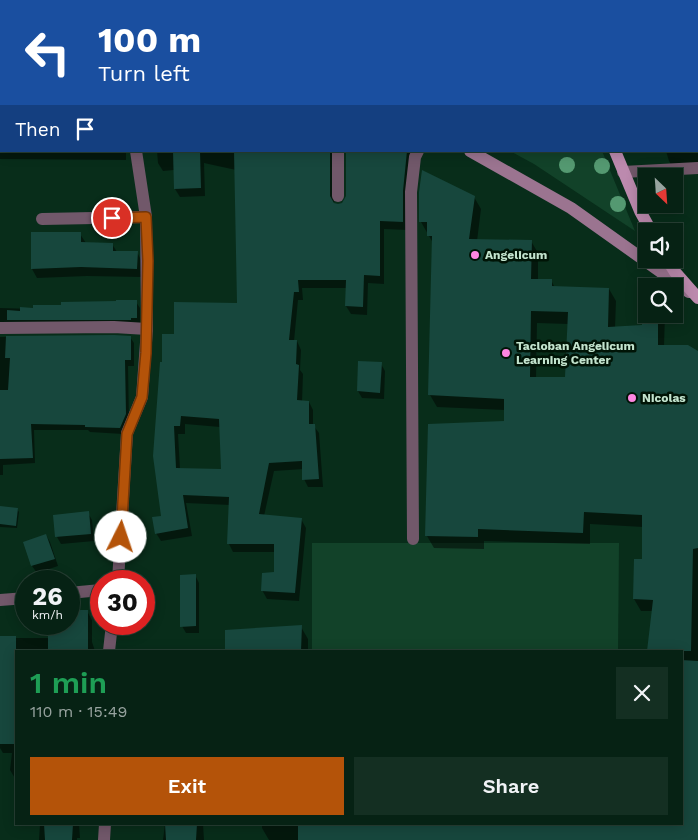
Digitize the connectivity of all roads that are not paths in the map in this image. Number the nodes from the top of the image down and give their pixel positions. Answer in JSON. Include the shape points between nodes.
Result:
{"nodes":[{"id":1,"x":136,"y":152,"type":"edge"},
{"id":2,"x":338,"y":152,"type":"edge"},
{"id":3,"x":418,"y":152,"type":"edge"},
{"id":4,"x":472,"y":152,"type":"edge"},
{"id":5,"x":615,"y":152,"type":"edge"},
{"id":6,"x":698,"y":168,"type":"edge"},
{"id":7,"x":623,"y":172,"type":"junction"},
{"id":8,"x":338,"y":196,"type":"dead end"},
{"id":9,"x":146,"y":217,"type":"junction"},
{"id":10,"x":42,"y":218,"type":"dead end"},
{"id":11,"x":647,"y":223,"type":"edge"},
{"id":12,"x":673,"y":268,"type":"edge"},
{"id":13,"x":697,"y":298,"type":"edge"},
{"id":14,"x":0,"y":328,"type":"edge"},
{"id":15,"x":147,"y":329,"type":"junction"},
{"id":16,"x":413,"y":539,"type":"dead end"},
{"id":17,"x":119,"y":570,"type":"edge"},
{"id":18,"x":15,"y":599,"type":"edge"},
{"id":19,"x":0,"y":600,"type":"edge"},
{"id":20,"x":111,"y":635,"type":"edge"},
{"id":21,"x":109,"y":650,"type":"edge"},
{"id":22,"x":105,"y":825,"type":"edge"},
{"id":23,"x":104,"y":840,"type":"edge"}],
"edges":[{"from":1,"to":9,"type":"street"},
{"from":2,"to":8,"type":"street"},
{"from":3,"to":16,"type":"street","via":[[411,192]]},
{"from":4,"to":13,"type":"main road","via":[[571,208]]},
{"from":5,"to":7,"type":"main road"},
{"from":6,"to":7,"type":"street"},
{"from":7,"to":11,"type":"main road"},
{"from":9,"to":10,"type":"street"},
{"from":9,"to":15,"type":"street"},
{"from":12,"to":13,"type":"main road"},
{"from":14,"to":15,"type":"street"},
{"from":15,"to":17,"type":"street","via":[[142,397],[127,434]]},
{"from":18,"to":19,"type":"street"},
{"from":20,"to":21,"type":"street"},
{"from":22,"to":23,"type":"street"}]}
